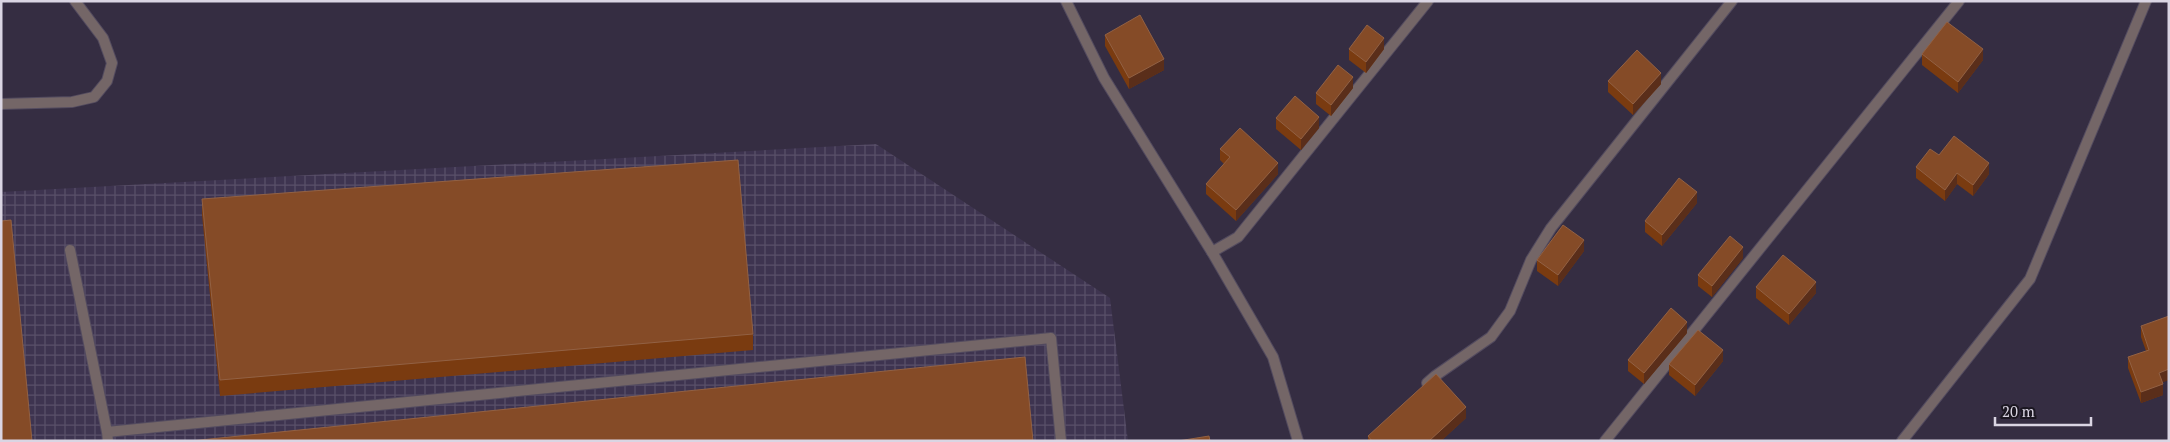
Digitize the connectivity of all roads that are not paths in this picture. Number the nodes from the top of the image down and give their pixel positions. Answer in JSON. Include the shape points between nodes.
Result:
{"nodes":[{"id":1,"x":75,"y":1,"type":"edge"},
{"id":2,"x":1066,"y":1,"type":"edge"},
{"id":3,"x":1428,"y":1,"type":"edge"},
{"id":4,"x":1732,"y":1,"type":"edge"},
{"id":5,"x":1959,"y":1,"type":"edge"},
{"id":6,"x":2146,"y":1,"type":"edge"},
{"id":7,"x":1,"y":104,"type":"edge"},
{"id":8,"x":70,"y":250,"type":"dead end"},
{"id":9,"x":1212,"y":252,"type":"junction"},
{"id":10,"x":1422,"y":389,"type":"edge"},
{"id":11,"x":108,"y":437,"type":"edge"},
{"id":12,"x":1061,"y":441,"type":"edge"},
{"id":13,"x":1298,"y":441,"type":"edge"},
{"id":14,"x":1605,"y":441,"type":"edge"},
{"id":15,"x":1902,"y":441,"type":"edge"}],
"edges":[{"from":1,"to":7,"type":"street","via":[[103,38],[112,63],[107,81],[94,97]]},
{"from":2,"to":9,"type":"street","via":[[1104,78]]},
{"from":3,"to":9,"type":"street","via":[[1238,237]]},
{"from":4,"to":10,"type":"street","via":[[1551,228],[1531,260],[1510,311],[1491,337],[1435,376]]},
{"from":5,"to":14,"type":"street"},
{"from":6,"to":15,"type":"street","via":[[2030,279]]},
{"from":8,"to":11,"type":"street"},
{"from":9,"to":13,"type":"street","via":[[1274,357]]},
{"from":11,"to":12,"type":"street","via":[[1051,338]]}]}
